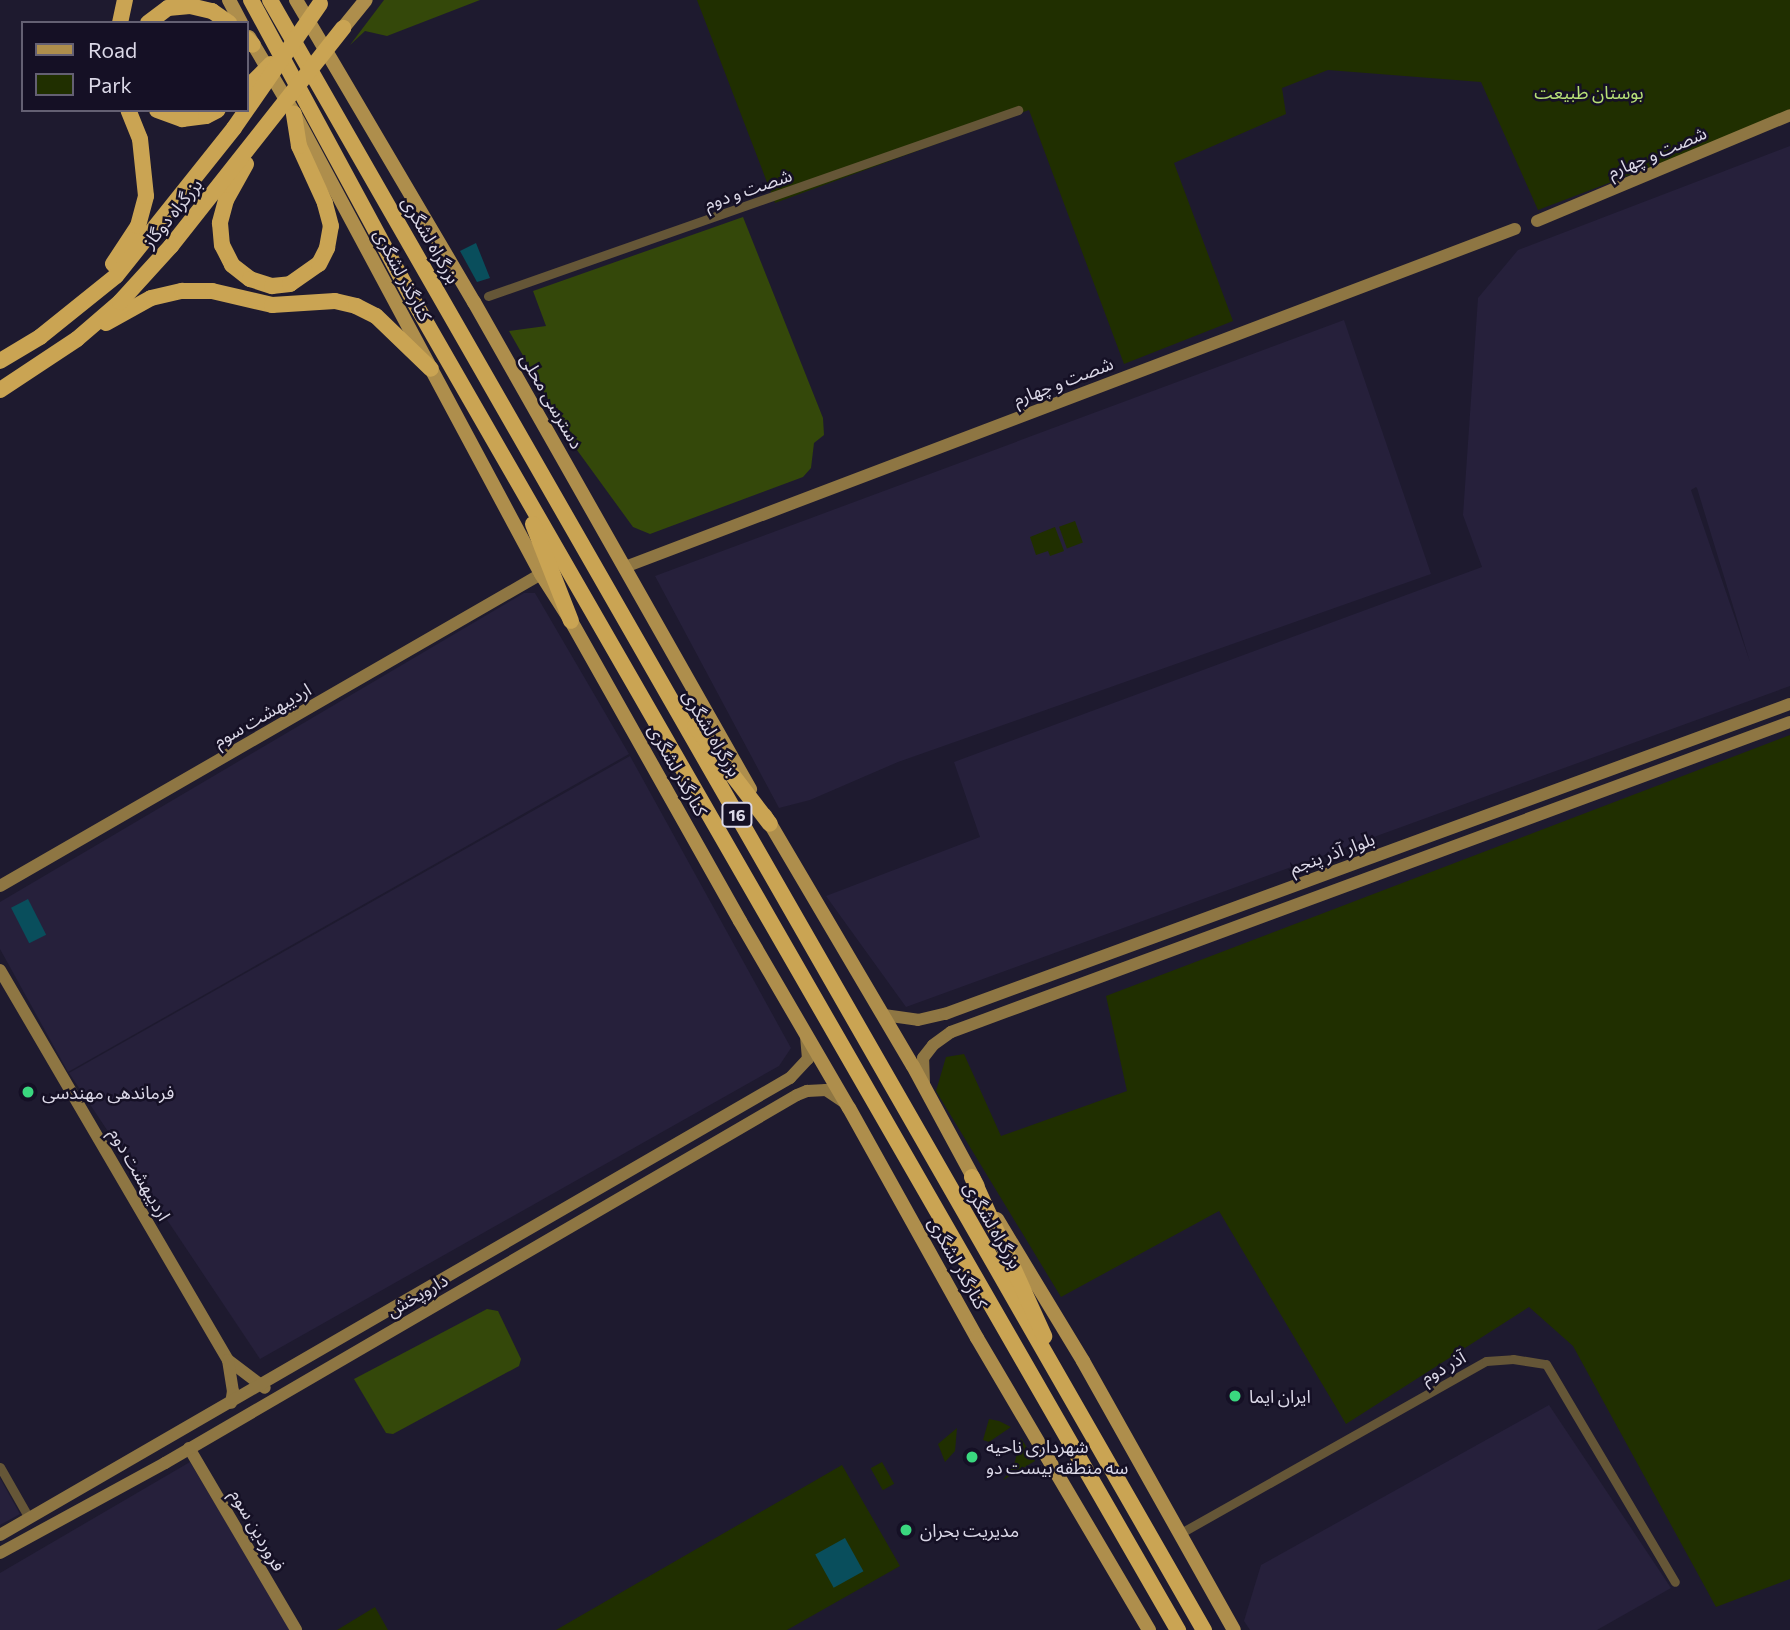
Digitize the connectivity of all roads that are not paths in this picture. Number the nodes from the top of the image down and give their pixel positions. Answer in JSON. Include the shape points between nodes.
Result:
{"nodes":[{"id":1,"x":125,"y":0,"type":"edge"},
{"id":2,"x":229,"y":0,"type":"edge"},
{"id":3,"x":251,"y":0,"type":"edge"},
{"id":4,"x":270,"y":0,"type":"edge"},
{"id":5,"x":296,"y":0,"type":"edge"},
{"id":6,"x":366,"y":0,"type":"edge"},
{"id":7,"x":322,"y":2,"type":"edge"},
{"id":8,"x":120,"y":21,"type":"edge"},
{"id":9,"x":151,"y":21,"type":"edge"},
{"id":10,"x":226,"y":21,"type":"edge"},
{"id":11,"x":240,"y":21,"type":"edge"},
{"id":12,"x":343,"y":28,"type":"joint"},
{"id":13,"x":299,"y":34,"type":"junction"},
{"id":14,"x":249,"y":39,"type":"edge"},
{"id":15,"x":248,"y":87,"type":"edge"},
{"id":16,"x":248,"y":108,"type":"edge"},
{"id":17,"x":1018,"y":110,"type":"dead end"},
{"id":18,"x":129,"y":112,"type":"edge"},
{"id":19,"x":163,"y":112,"type":"edge"},
{"id":20,"x":214,"y":112,"type":"edge"},
{"id":21,"x":245,"y":112,"type":"edge"},
{"id":22,"x":293,"y":113,"type":"junction"},
{"id":23,"x":1790,"y":116,"type":"edge"},
{"id":24,"x":267,"y":125,"type":"junction"},
{"id":25,"x":1537,"y":221,"type":"dead end"},
{"id":26,"x":1515,"y":229,"type":"dead end"},
{"id":27,"x":488,"y":296,"type":"dead end"},
{"id":28,"x":80,"y":306,"type":"junction"},
{"id":29,"x":77,"y":339,"type":"junction"},
{"id":30,"x":0,"y":361,"type":"edge"},
{"id":31,"x":431,"y":369,"type":"junction"},
{"id":32,"x":0,"y":390,"type":"edge"},
{"id":33,"x":506,"y":461,"type":"junction"},
{"id":34,"x":625,"y":567,"type":"junction"},
{"id":35,"x":541,"y":574,"type":"junction"},
{"id":36,"x":571,"y":621,"type":"junction"},
{"id":37,"x":648,"y":660,"type":"junction"},
{"id":38,"x":1790,"y":704,"type":"edge"},
{"id":39,"x":1790,"y":722,"type":"edge"},
{"id":40,"x":770,"y":824,"type":"junction"},
{"id":41,"x":0,"y":886,"type":"edge"},
{"id":42,"x":0,"y":970,"type":"edge"},
{"id":43,"x":884,"y":1015,"type":"junction"},
{"id":44,"x":806,"y":1033,"type":"junction"},
{"id":45,"x":790,"y":1078,"type":"junction"},
{"id":46,"x":923,"y":1084,"type":"junction"},
{"id":47,"x":797,"y":1095,"type":"junction"},
{"id":48,"x":849,"y":1108,"type":"junction"},
{"id":49,"x":972,"y":1177,"type":"junction"},
{"id":50,"x":228,"y":1360,"type":"junction"},
{"id":51,"x":264,"y":1384,"type":"junction"},
{"id":52,"x":1068,"y":1394,"type":"junction"},
{"id":53,"x":270,"y":1401,"type":"junction"},
{"id":54,"x":231,"y":1403,"type":"junction"},
{"id":55,"x":189,"y":1448,"type":"junction"},
{"id":56,"x":0,"y":1467,"type":"edge"},
{"id":57,"x":29,"y":1518,"type":"junction"},
{"id":58,"x":1179,"y":1534,"type":"junction"},
{"id":59,"x":0,"y":1535,"type":"edge"},
{"id":60,"x":0,"y":1553,"type":"edge"},
{"id":61,"x":1675,"y":1583,"type":"dead end"},
{"id":62,"x":1144,"y":1628,"type":"edge"},
{"id":63,"x":296,"y":1630,"type":"edge"},
{"id":64,"x":1178,"y":1630,"type":"edge"},
{"id":65,"x":1204,"y":1630,"type":"edge"},
{"id":66,"x":1234,"y":1630,"type":"edge"}],
"edges":[{"from":1,"to":8,"type":"highway"},
{"from":2,"to":11,"type":"main road"},
{"from":3,"to":33,"type":"highway","number":"16"},
{"from":4,"to":37,"type":"highway","name":"بزرگراه لشگری","number":"16"},
{"from":5,"to":34,"type":"main road","name":"دسترسی محلی"},
{"from":6,"to":12,"type":"main road"},
{"from":7,"to":13,"type":"highway","name":"بزرگراه دوگاز"},
{"from":9,"to":10,"type":"highway","via":[[168,8],[190,6],[212,11]]},
{"from":12,"to":24,"type":"highway","name":"بزرگراه دوگاز"},
{"from":13,"to":15,"type":"highway"},
{"from":13,"to":16,"type":"highway","name":"بزرگراه دوگاز"},
{"from":14,"to":22,"type":"main road","name":"کنارگذر لشگری"},
{"from":17,"to":27,"type":"street","name":"شصت و دوم"},
{"from":18,"to":28,"type":"highway","via":[[140,139],[146,196],[138,226],[124,251]]},
{"from":19,"to":20,"type":"highway","via":[[182,119]]},
{"from":21,"to":28,"type":"highway","name":"بزرگراه دوگاز","via":[[116,276]]},
{"from":22,"to":24,"type":"highway","via":[[299,146],[331,226],[319,264],[290,284],[272,286],[250,279],[232,265],[222,245],[220,223],[226,200]]},
{"from":22,"to":31,"type":"main road","name":"کنارگذر لشگری"},
{"from":23,"to":25,"type":"street","name":"شصت و چهارم"},
{"from":24,"to":29,"type":"highway","name":"بزرگراه دوگاز","via":[[171,246],[120,302]]},
{"from":26,"to":34,"type":"street","name":"شصت و چهارم"},
{"from":28,"to":30,"type":"highway","name":"بزرگراه دوگاز"},
{"from":29,"to":31,"type":"highway","via":[[151,298],[182,291],[212,292],[272,305],[335,301],[376,316]]},
{"from":29,"to":32,"type":"highway","name":"بزرگراه دوگاز"},
{"from":31,"to":35,"type":"main road","name":"کنارگذر لشگری"},
{"from":33,"to":36,"type":"highway"},
{"from":33,"to":64,"type":"highway","number":"16"},
{"from":34,"to":40,"type":"main road","name":"دسترسی محلی"},
{"from":35,"to":36,"type":"main road","name":"کنارگذر لشگری"},
{"from":35,"to":41,"type":"street","name":"اردیبهشت سوم"},
{"from":36,"to":44,"type":"main road","name":"کنارگذر لشگری"},
{"from":37,"to":40,"type":"highway"},
{"from":37,"to":52,"type":"highway","name":"بزرگراه لشگری","number":"16"},
{"from":38,"to":43,"type":"street","name":"بلوار آذر پنجم","via":[[945,1014],[918,1020]]},
{"from":39,"to":46,"type":"street","via":[[951,1032],[923,1058]]},
{"from":40,"to":43,"type":"main road"},
{"from":42,"to":50,"type":"street","name":"اردیبهشت دوم"},
{"from":43,"to":46,"type":"main road"},
{"from":44,"to":45,"type":"street","name":"داروپخش","via":[[808,1059]]},
{"from":44,"to":48,"type":"main road","name":"کنارگذر لشگری"},
{"from":45,"to":47,"type":"street","via":[[797,1082]]},
{"from":45,"to":51,"type":"street","name":"داروپخش"},
{"from":46,"to":49,"type":"main road"},
{"from":47,"to":48,"type":"street","name":"داروپخش","via":[[826,1090]]},
{"from":47,"to":53,"type":"street","name":"داروپخش"},
{"from":48,"to":62,"type":"main road","name":"کنارگذر لشگری"},
{"from":49,"to":52,"type":"highway"},
{"from":49,"to":58,"type":"main road","via":[[1083,1361]]},
{"from":50,"to":51,"type":"street","name":"اردیبهشت دوم"},
{"from":50,"to":54,"type":"street","name":"اردیبهشت دوم"},
{"from":51,"to":53,"type":"street"},
{"from":51,"to":54,"type":"street","name":"داروپخش"},
{"from":52,"to":65,"type":"highway","name":"بزرگراه لشگری","number":"16"},
{"from":53,"to":55,"type":"street","name":"داروپخش"},
{"from":54,"to":57,"type":"street","name":"داروپخش"},
{"from":55,"to":60,"type":"street","name":"داروپخش"},
{"from":55,"to":63,"type":"street","name":"فروردین سوم"},
{"from":56,"to":57,"type":"street"},
{"from":57,"to":59,"type":"street","name":"داروپخش"},
{"from":58,"to":61,"type":"street","name":"آذر دوم","via":[[1486,1361],[1513,1359],[1546,1364]]},
{"from":58,"to":66,"type":"main road"}]}
